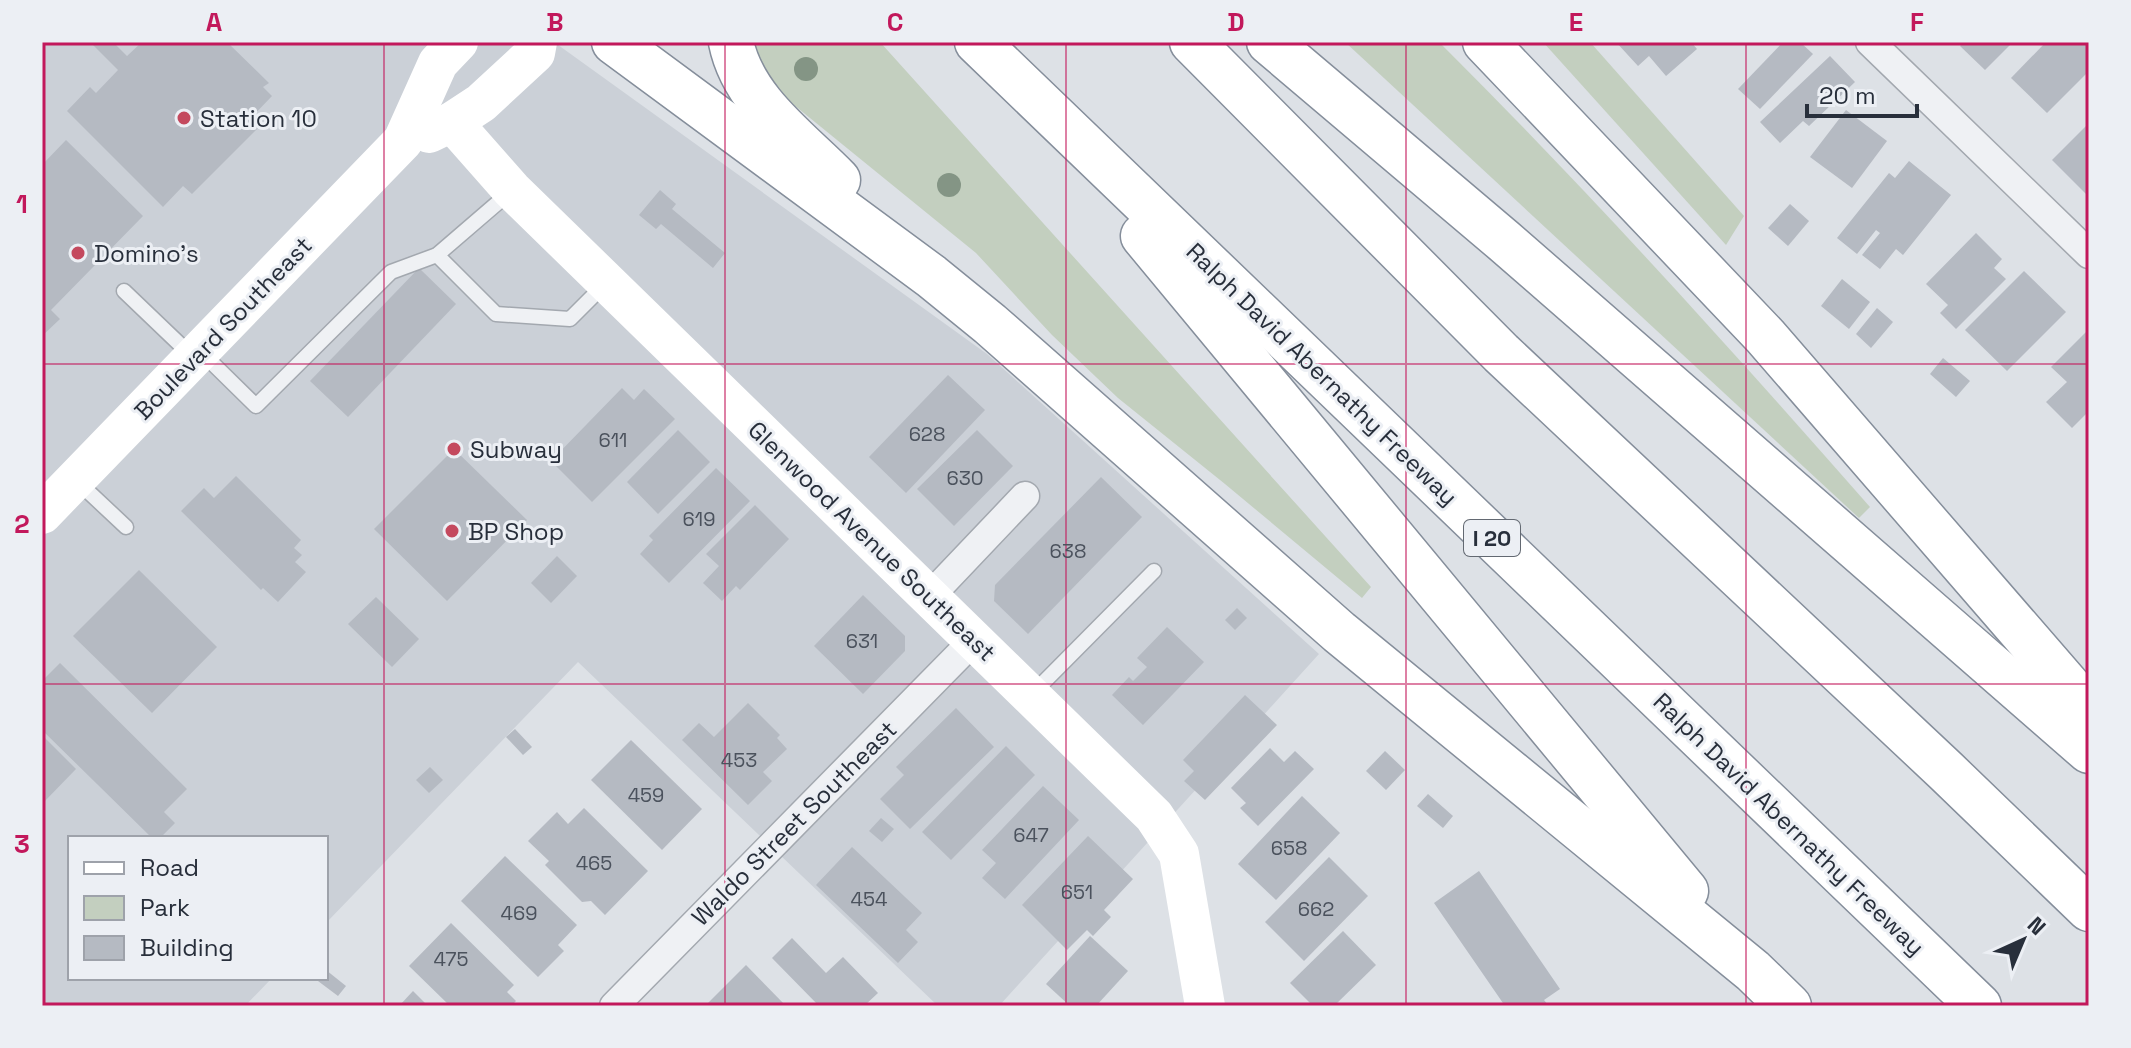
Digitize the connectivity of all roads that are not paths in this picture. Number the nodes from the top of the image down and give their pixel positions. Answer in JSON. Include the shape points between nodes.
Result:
{"nodes":[{"id":1,"x":458,"y":42,"type":"edge"},
{"id":2,"x":537,"y":42,"type":"edge"},
{"id":3,"x":614,"y":42,"type":"edge"},
{"id":4,"x":731,"y":42,"type":"edge"},
{"id":5,"x":1192,"y":42,"type":"edge"},
{"id":6,"x":1269,"y":42,"type":"edge"},
{"id":7,"x":1485,"y":42,"type":"edge"},
{"id":8,"x":1870,"y":42,"type":"edge"},
{"id":9,"x":991,"y":56,"type":"edge"},
{"id":10,"x":452,"y":122,"type":"junction"},
{"id":11,"x":403,"y":141,"type":"junction"},
{"id":12,"x":512,"y":190,"type":"junction"},
{"id":13,"x":2089,"y":254,"type":"edge"},
{"id":14,"x":437,"y":255,"type":"junction"},
{"id":15,"x":931,"y":276,"type":"junction"},
{"id":16,"x":606,"y":282,"type":"junction"},
{"id":17,"x":124,"y":291,"type":"dead end"},
{"id":18,"x":197,"y":355,"type":"junction"},
{"id":19,"x":76,"y":479,"type":"junction"},
{"id":20,"x":1025,"y":496,"type":"dead end"},
{"id":21,"x":42,"y":514,"type":"edge"},
{"id":22,"x":126,"y":527,"type":"dead end"},
{"id":23,"x":1154,"y":571,"type":"dead end"},
{"id":24,"x":929,"y":597,"type":"junction"},
{"id":25,"x":974,"y":640,"type":"junction"},
{"id":26,"x":1031,"y":696,"type":"junction"},
{"id":27,"x":2089,"y":710,"type":"edge"},
{"id":28,"x":2089,"y":751,"type":"edge"},
{"id":29,"x":2089,"y":909,"type":"edge"},
{"id":30,"x":1753,"y":971,"type":"junction"},
{"id":31,"x":614,"y":1006,"type":"edge"},
{"id":32,"x":1205,"y":1006,"type":"edge"},
{"id":33,"x":1789,"y":1006,"type":"edge"},
{"id":34,"x":1979,"y":1006,"type":"edge"}],
"edges":[{"from":1,"to":11,"type":"street","name":"Boulevard Southeast","via":[[438,63]]},
{"from":2,"to":10,"type":"street","name":"Boulevard Southeast","via":[[535,53]]},
{"from":3,"to":15,"type":"highway"},
{"from":4,"to":15,"type":"highway","via":[[754,96]]},
{"from":5,"to":29,"type":"highway","via":[[1501,353]]},
{"from":6,"to":28,"type":"highway"},
{"from":7,"to":27,"type":"highway","via":[[1765,336]]},
{"from":8,"to":13,"type":"street"},
{"from":9,"to":30,"type":"highway"},
{"from":9,"to":34,"type":"highway","name":"Ralph David Abernathy Freeway","number":"I 20"},
{"from":10,"to":11,"type":"street","name":"Boulevard Southeast"},
{"from":10,"to":12,"type":"street","name":"Glenwood Avenue Southeast"},
{"from":11,"to":18,"type":"street","name":"Boulevard Southeast"},
{"from":12,"to":14,"type":"lane"},
{"from":12,"to":16,"type":"street","name":"Glenwood Avenue Southeast"},
{"from":14,"to":16,"type":"lane","via":[[496,314],[570,319]]},
{"from":14,"to":18,"type":"lane","via":[[391,272],[256,406]]},
{"from":15,"to":30,"type":"highway","via":[[1339,632]]},
{"from":16,"to":24,"type":"street","name":"Glenwood Avenue Southeast"},
{"from":17,"to":18,"type":"lane"},
{"from":18,"to":19,"type":"street","name":"Boulevard Southeast"},
{"from":19,"to":21,"type":"street","name":"Boulevard Southeast"},
{"from":19,"to":22,"type":"lane"},
{"from":20,"to":24,"type":"street"},
{"from":23,"to":26,"type":"lane"},
{"from":24,"to":25,"type":"street","name":"Glenwood Avenue Southeast"},
{"from":25,"to":26,"type":"street","name":"Glenwood Avenue Southeast"},
{"from":25,"to":31,"type":"street","name":"Waldo Street Southeast"},
{"from":26,"to":32,"type":"street","name":"Glenwood Avenue Southeast","via":[[1154,816],[1179,854]]},
{"from":30,"to":33,"type":"highway"}]}
